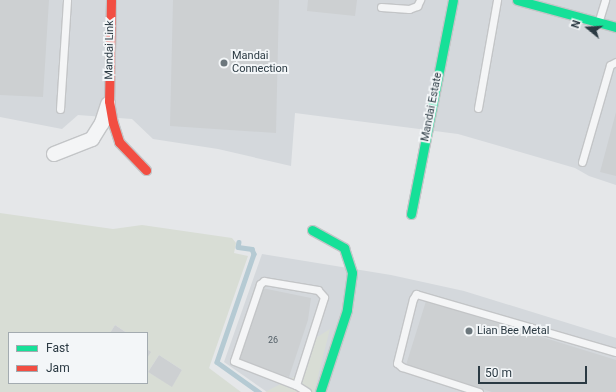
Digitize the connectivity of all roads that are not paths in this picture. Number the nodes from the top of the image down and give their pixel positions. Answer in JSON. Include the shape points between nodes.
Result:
{"nodes":[{"id":1,"x":67,"y":0,"type":"edge"},
{"id":2,"x":111,"y":0,"type":"edge"},
{"id":3,"x":420,"y":0,"type":"edge"},
{"id":4,"x":453,"y":0,"type":"edge"},
{"id":5,"x":497,"y":0,"type":"edge"},
{"id":6,"x":517,"y":0,"type":"edge"},
{"id":7,"x":605,"y":0,"type":"edge"},
{"id":8,"x":381,"y":6,"type":"dead end"},
{"id":9,"x":598,"y":22,"type":"junction"},
{"id":10,"x":616,"y":27,"type":"edge"},
{"id":11,"x":616,"y":62,"type":"edge"},
{"id":12,"x":109,"y":101,"type":"junction"},
{"id":13,"x":478,"y":108,"type":"dead end"},
{"id":14,"x":60,"y":109,"type":"dead end"},
{"id":15,"x":54,"y":154,"type":"dead end"},
{"id":16,"x":582,"y":162,"type":"dead end"},
{"id":17,"x":146,"y":170,"type":"dead end"},
{"id":18,"x":411,"y":214,"type":"dead end"},
{"id":19,"x":312,"y":230,"type":"dead end"},
{"id":20,"x":616,"y":352,"type":"edge"},
{"id":21,"x":296,"y":385,"type":"junction"},
{"id":22,"x":307,"y":392,"type":"edge"},
{"id":23,"x":320,"y":392,"type":"edge"},
{"id":24,"x":479,"y":392,"type":"edge"}],
"edges":[{"from":1,"to":14,"type":"lane"},
{"from":2,"to":12,"type":"street","name":"Mandai Link"},
{"from":3,"to":8,"type":"lane","via":[[417,6],[409,9]]},
{"from":4,"to":18,"type":"street","name":"Mandai Estate"},
{"from":5,"to":13,"type":"lane"},
{"from":6,"to":9,"type":"street"},
{"from":7,"to":9,"type":"lane"},
{"from":9,"to":10,"type":"street"},
{"from":11,"to":16,"type":"lane","via":[[609,68]]},
{"from":12,"to":15,"type":"street","name":"Mandai Link","via":[[102,123],[92,139]]},
{"from":12,"to":17,"type":"street","name":"Mandai Link","via":[[119,142]]},
{"from":19,"to":23,"type":"street","via":[[344,248],[352,273],[347,310],[336,351]]},
{"from":20,"to":24,"type":"lane","via":[[416,294],[412,299],[397,363],[402,367]]},
{"from":21,"to":21,"type":"lane","via":[[324,297],[318,290],[264,281],[260,284],[234,361]]},
{"from":21,"to":22,"type":"lane"}]}
